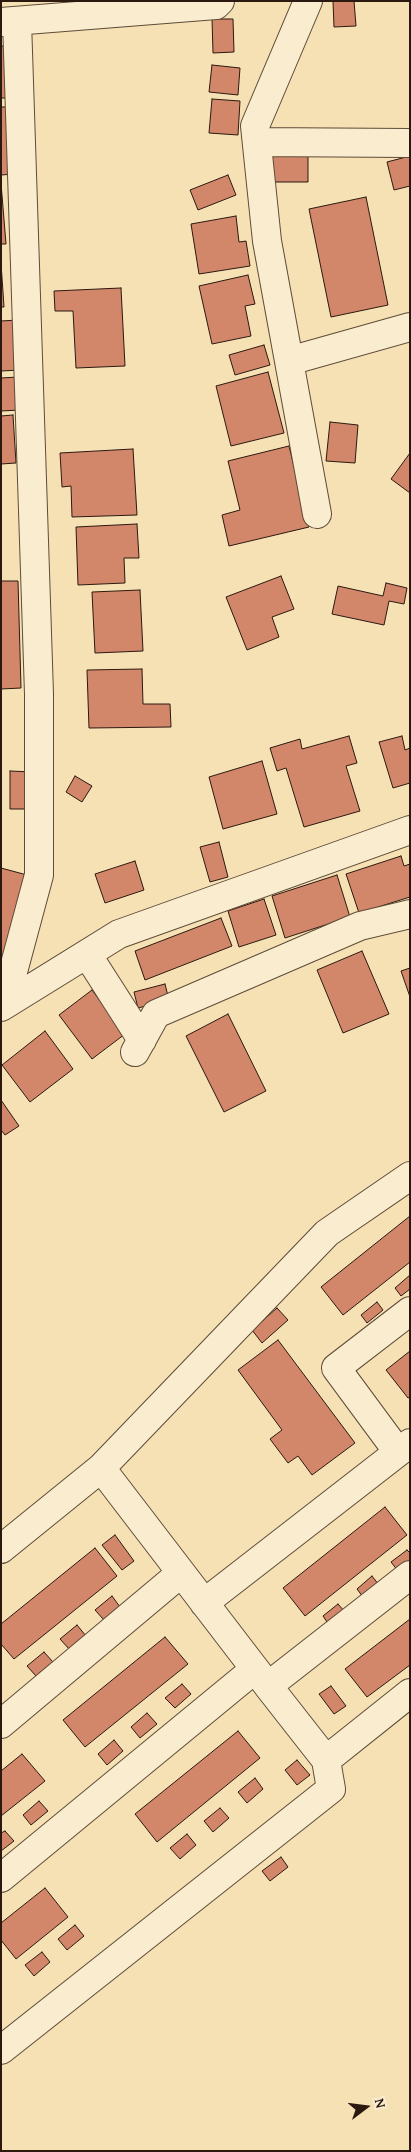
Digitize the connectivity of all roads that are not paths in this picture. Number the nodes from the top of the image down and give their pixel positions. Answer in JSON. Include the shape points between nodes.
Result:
{"nodes":[{"id":1,"x":220,"y":1,"type":"edge"},
{"id":2,"x":308,"y":1,"type":"edge"},
{"id":3,"x":9,"y":22,"type":"edge"},
{"id":4,"x":258,"y":142,"type":"junction"},
{"id":5,"x":410,"y":143,"type":"edge"},
{"id":6,"x":410,"y":327,"type":"edge"},
{"id":7,"x":289,"y":360,"type":"junction"},
{"id":8,"x":317,"y":514,"type":"dead end"},
{"id":9,"x":410,"y":830,"type":"edge"},
{"id":10,"x":410,"y":914,"type":"edge"},
{"id":11,"x":87,"y":954,"type":"junction"},
{"id":12,"x":3,"y":1006,"type":"edge"},
{"id":13,"x":410,"y":1176,"type":"edge"},
{"id":14,"x":410,"y":1311,"type":"edge"},
{"id":15,"x":404,"y":1448,"type":"edge"},
{"id":16,"x":101,"y":1468,"type":"junction"},
{"id":17,"x":1,"y":1549,"type":"edge"},
{"id":18,"x":181,"y":1573,"type":"junction"},
{"id":19,"x":410,"y":1575,"type":"edge"},
{"id":20,"x":204,"y":1603,"type":"junction"},
{"id":21,"x":261,"y":1677,"type":"junction"},
{"id":22,"x":410,"y":1693,"type":"edge"},
{"id":23,"x":1,"y":1724,"type":"edge"},
{"id":24,"x":326,"y":1760,"type":"junction"},
{"id":25,"x":1,"y":1878,"type":"edge"},
{"id":26,"x":2,"y":2049,"type":"edge"}],
"edges":[{"from":1,"to":3,"type":"street","via":[[216,5]]},
{"from":2,"to":4,"type":"street","via":[[255,126]]},
{"from":3,"to":12,"type":"street","via":[[39,694],[38,875]]},
{"from":4,"to":5,"type":"street"},
{"from":4,"to":7,"type":"street","via":[[267,241]]},
{"from":6,"to":7,"type":"street"},
{"from":7,"to":8,"type":"street"},
{"from":9,"to":11,"type":"street","via":[[118,934]]},
{"from":10,"to":11,"type":"street","via":[[360,926],[156,1014],[138,1046]]},
{"from":11,"to":12,"type":"street"},
{"from":13,"to":16,"type":"street","via":[[328,1234]]},
{"from":14,"to":15,"type":"street","via":[[336,1368]]},
{"from":15,"to":20,"type":"street"},
{"from":16,"to":17,"type":"street"},
{"from":16,"to":18,"type":"street"},
{"from":18,"to":20,"type":"street"},
{"from":18,"to":23,"type":"street"},
{"from":19,"to":21,"type":"street"},
{"from":20,"to":21,"type":"street"},
{"from":21,"to":24,"type":"street"},
{"from":21,"to":25,"type":"street"},
{"from":22,"to":24,"type":"street"},
{"from":24,"to":26,"type":"street","via":[[331,1789]]}]}
